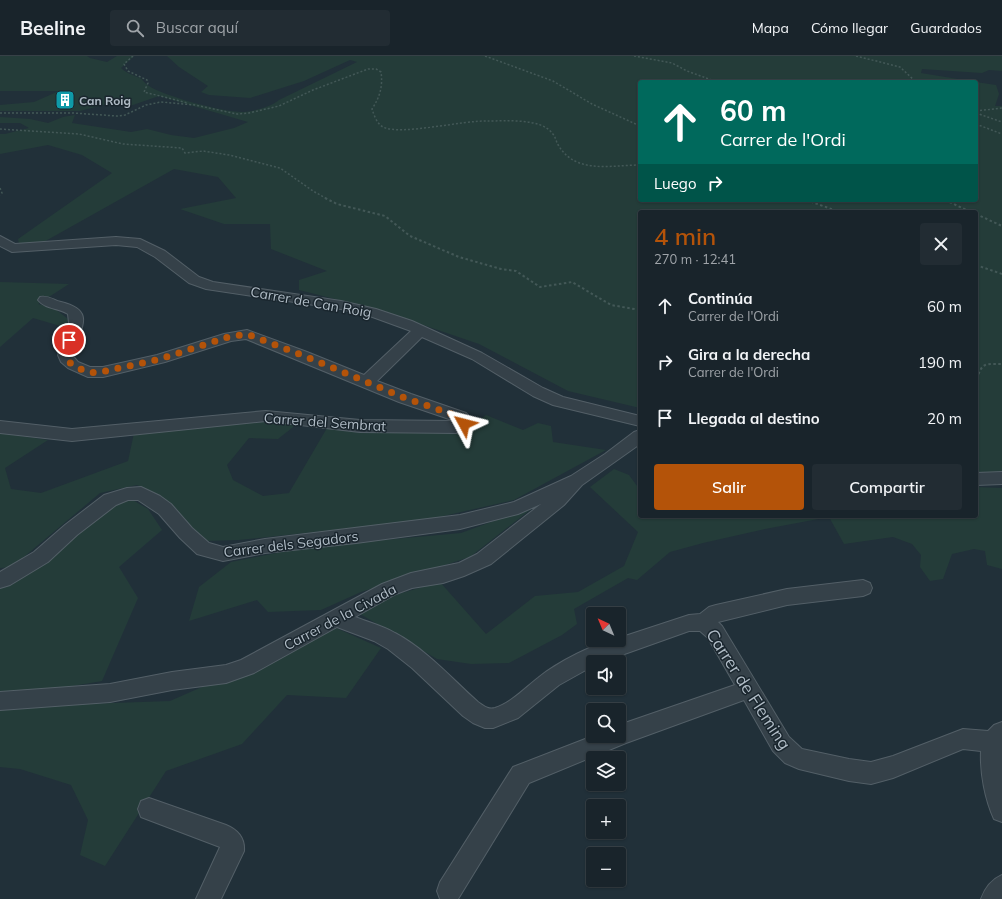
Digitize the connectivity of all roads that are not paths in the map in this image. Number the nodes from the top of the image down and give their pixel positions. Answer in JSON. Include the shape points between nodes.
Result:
{"nodes":[{"id":1,"x":0,"y":240,"type":"edge"},
{"id":2,"x":45,"y":300,"type":"dead end"},
{"id":3,"x":421,"y":330,"type":"junction"},
{"id":4,"x":366,"y":382,"type":"junction"},
{"id":5,"x":638,"y":421,"type":"edge"},
{"id":6,"x":0,"y":427,"type":"edge"},
{"id":7,"x":638,"y":438,"type":"edge"},
{"id":8,"x":1002,"y":478,"type":"edge"},
{"id":9,"x":978,"y":479,"type":"edge"},
{"id":10,"x":576,"y":481,"type":"junction"},
{"id":11,"x":0,"y":580,"type":"edge"},
{"id":12,"x":863,"y":588,"type":"dead end"},
{"id":13,"x":336,"y":617,"type":"junction"},
{"id":14,"x":706,"y":624,"type":"junction"},
{"id":15,"x":749,"y":689,"type":"junction"},
{"id":16,"x":0,"y":701,"type":"edge"},
{"id":17,"x":626,"y":733,"type":"edge"},
{"id":18,"x":998,"y":737,"type":"edge"},
{"id":19,"x":601,"y":743,"type":"edge"},
{"id":20,"x":149,"y":809,"type":"dead end"},
{"id":21,"x":1002,"y":811,"type":"edge"},
{"id":22,"x":1002,"y":887,"type":"edge"},
{"id":23,"x":449,"y":891,"type":"dead end"},
{"id":24,"x":208,"y":899,"type":"edge"},
{"id":25,"x":993,"y":899,"type":"edge"}],
"edges":[{"from":1,"to":3,"type":"street","name":"Carrer de Can Roig","via":[[12,248],[140,243],[160,254],[194,280],[205,284],[357,308]]},
{"from":2,"to":4,"type":"street","via":[[75,313],[76,323],[65,355],[73,365],[88,372],[103,372],[160,359],[228,337],[247,334]]},
{"from":3,"to":4,"type":"street"},
{"from":3,"to":5,"type":"street","name":"Carrer de Can Roig","via":[[477,356],[538,392],[559,401]]},
{"from":4,"to":6,"type":"street","name":"Carrer del Sembrat","via":[[455,414],[463,418],[464,424],[455,428],[366,426],[266,416],[72,434]]},
{"from":7,"to":10,"type":"street","name":"Carrer de la Civada"},
{"from":8,"to":9,"type":"street"},
{"from":10,"to":11,"type":"street","name":"Carrer dels Segadors","via":[[518,507],[460,522],[272,545],[223,554],[203,549],[166,509],[154,501],[141,493],[127,494],[110,500],[41,557]]},
{"from":10,"to":13,"type":"street","name":"Carrer de la Civada","via":[[558,500],[484,559],[453,572],[399,585]]},
{"from":12,"to":14,"type":"street","via":[[759,603],[716,613],[708,618]]},
{"from":13,"to":14,"type":"street","name":"Carrer de Fleming","via":[[392,641],[414,657],[473,710],[491,718],[503,716],[560,674],[595,656],[689,623]]},
{"from":13,"to":16,"type":"street","name":"Carrer de la Civada","via":[[247,667],[226,674],[110,693]]},
{"from":14,"to":15,"type":"street","name":"Carrer de Fleming","via":[[715,632]]},
{"from":15,"to":17,"type":"street"},
{"from":15,"to":18,"type":"street","name":"Carrer de Fleming","via":[[786,750],[799,759],[821,764],[863,772],[880,772],[963,739]]},
{"from":18,"to":21,"type":"street","via":[[992,754]]},
{"from":19,"to":23,"type":"street","via":[[521,775]]},
{"from":20,"to":24,"type":"street","via":[[231,841],[232,851]]},
{"from":22,"to":25,"type":"street"}]}
